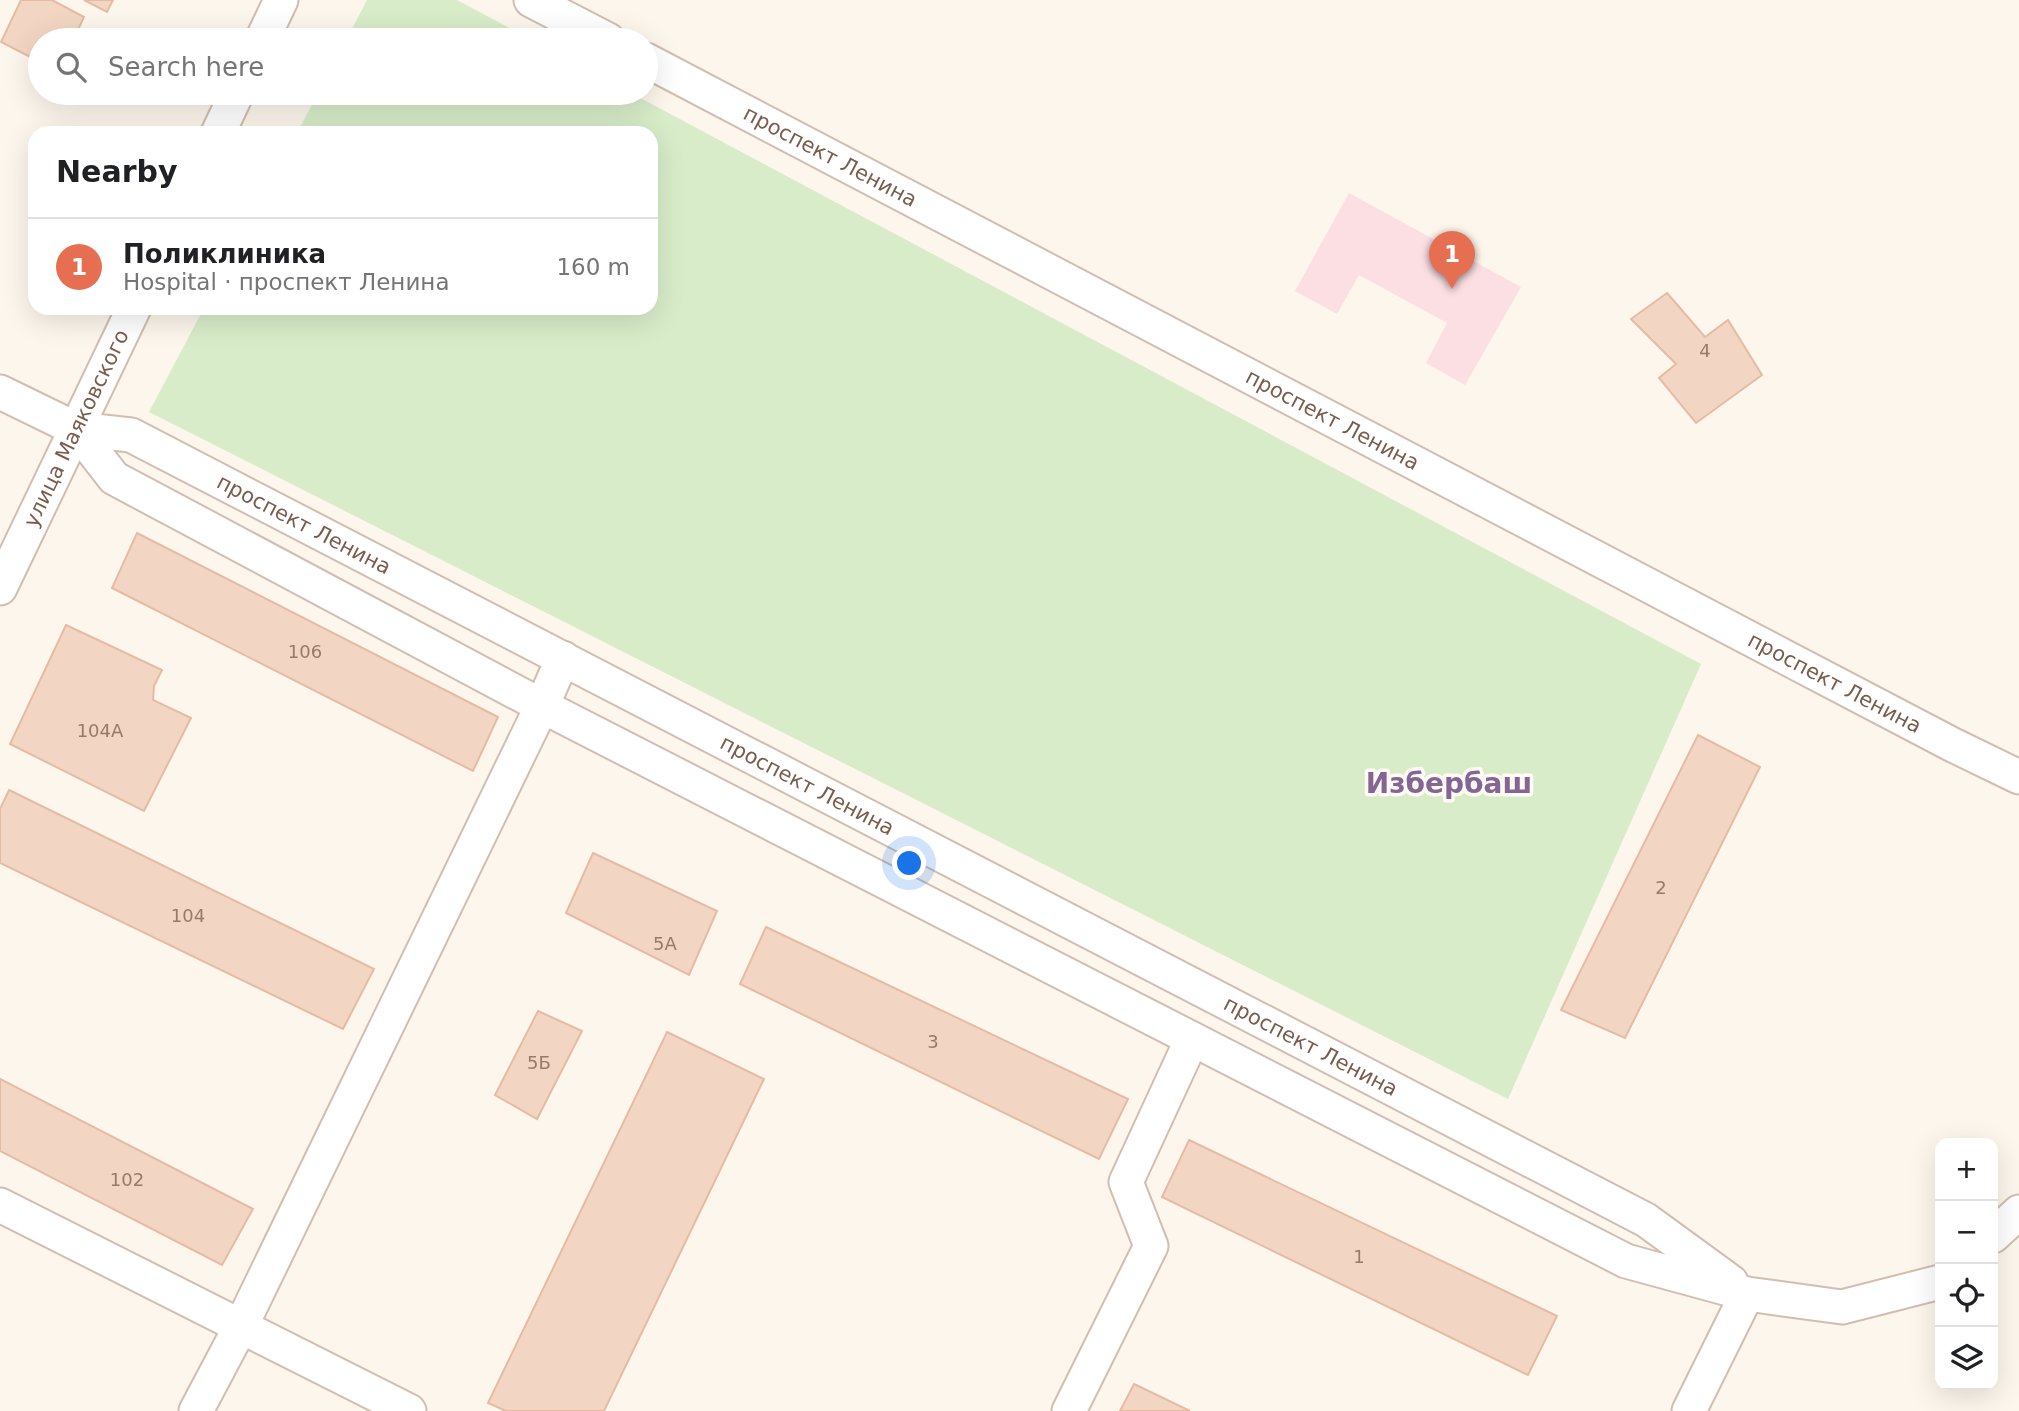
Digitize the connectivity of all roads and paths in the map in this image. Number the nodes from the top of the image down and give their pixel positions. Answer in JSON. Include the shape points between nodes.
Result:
{"nodes":[{"id":1,"x":281,"y":0,"type":"edge"},
{"id":2,"x":531,"y":0,"type":"edge"},
{"id":3,"x":268,"y":28,"type":"edge"},
{"id":4,"x":585,"y":28,"type":"edge"},
{"id":5,"x":658,"y":66,"type":"edge"},
{"id":6,"x":231,"y":105,"type":"edge"},
{"id":7,"x":221,"y":126,"type":"edge"},
{"id":8,"x":131,"y":315,"type":"edge"},
{"id":9,"x":0,"y":393,"type":"edge"},
{"id":10,"x":76,"y":429,"type":"junction"},
{"id":11,"x":0,"y":588,"type":"edge"},
{"id":12,"x":563,"y":658,"type":"junction"},
{"id":13,"x":542,"y":706,"type":"junction"},
{"id":14,"x":721,"y":740,"type":"junction"},
{"id":15,"x":2018,"y":774,"type":"edge"},
{"id":16,"x":701,"y":788,"type":"junction"},
{"id":17,"x":1155,"y":966,"type":"junction"},
{"id":18,"x":1134,"y":1009,"type":"junction"},
{"id":19,"x":1192,"y":1039,"type":"junction"},
{"id":20,"x":0,"y":1205,"type":"edge"},
{"id":21,"x":2019,"y":1212,"type":"edge"},
{"id":22,"x":1998,"y":1231,"type":"edge"},
{"id":23,"x":1935,"y":1283,"type":"edge"},
{"id":24,"x":1747,"y":1294,"type":"junction"},
{"id":25,"x":241,"y":1326,"type":"junction"},
{"id":26,"x":196,"y":1411,"type":"edge"},
{"id":27,"x":409,"y":1411,"type":"edge"},
{"id":28,"x":1069,"y":1411,"type":"edge"},
{"id":29,"x":1689,"y":1411,"type":"edge"}],
"edges":[{"from":1,"to":3,"type":"street"},
{"from":2,"to":4,"type":"street"},
{"from":5,"to":15,"type":"street","name":"проспект Ленина","via":[[1940,738]]},
{"from":6,"to":7,"type":"street"},
{"from":8,"to":10,"type":"street","name":"улица Маяковского"},
{"from":9,"to":10,"type":"street"},
{"from":10,"to":11,"type":"street","name":"улица Маяковского"},
{"from":10,"to":12,"type":"street","name":"проспект Ленина","via":[[131,435]]},
{"from":10,"to":13,"type":"street","via":[[114,478]]},
{"from":12,"to":13,"type":"street"},
{"from":12,"to":14,"type":"street","name":"проспект Ленина"},
{"from":13,"to":16,"type":"street"},
{"from":13,"to":25,"type":"street"},
{"from":14,"to":16,"type":"street"},
{"from":14,"to":17,"type":"street","name":"проспект Ленина"},
{"from":16,"to":18,"type":"street"},
{"from":17,"to":18,"type":"street"},
{"from":17,"to":24,"type":"street","name":"проспект Ленина","via":[[1646,1220]]},
{"from":18,"to":19,"type":"street"},
{"from":19,"to":24,"type":"street","via":[[1626,1261]]},
{"from":19,"to":28,"type":"street","via":[[1126,1182],[1151,1246]]},
{"from":20,"to":25,"type":"street"},
{"from":21,"to":22,"type":"street"},
{"from":23,"to":24,"type":"street","via":[[1842,1307]]},
{"from":24,"to":29,"type":"street"},
{"from":25,"to":26,"type":"street"},
{"from":25,"to":27,"type":"street"}]}
